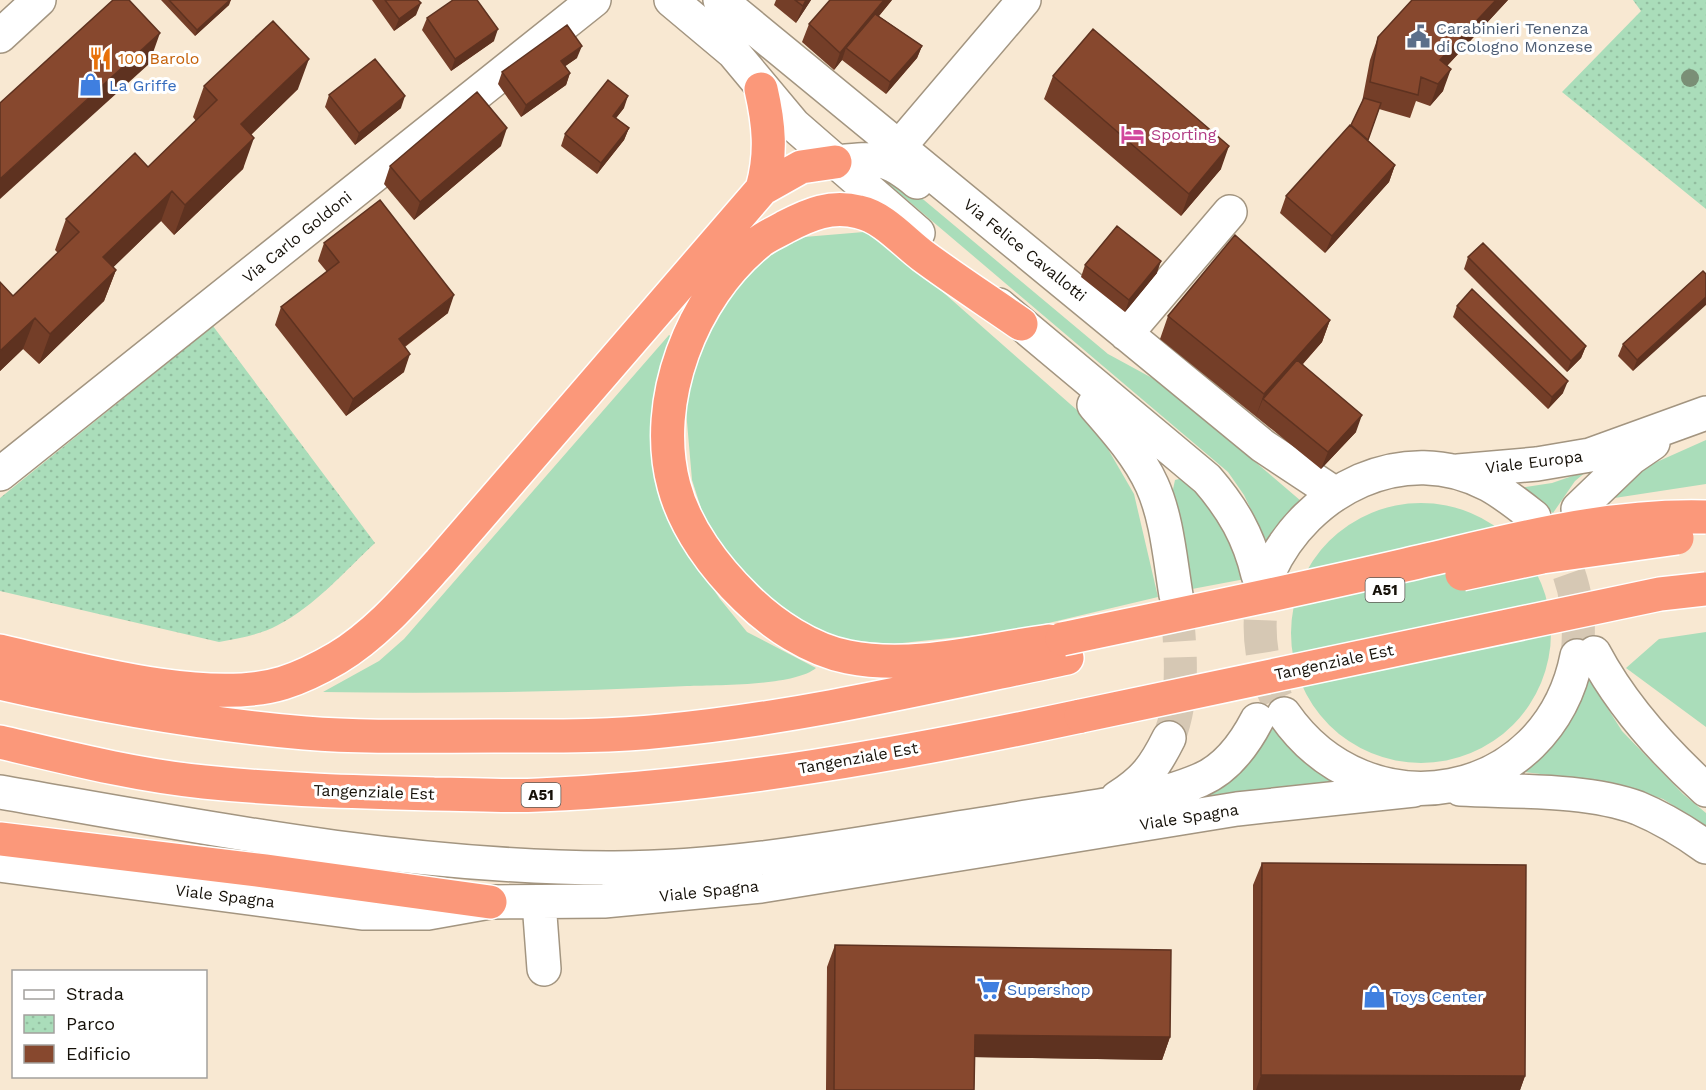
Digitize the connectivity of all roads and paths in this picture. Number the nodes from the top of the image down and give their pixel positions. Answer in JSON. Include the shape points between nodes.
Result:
{"nodes":[{"id":1,"x":39,"y":0,"type":"edge"},
{"id":2,"x":594,"y":0,"type":"edge"},
{"id":3,"x":671,"y":0,"type":"edge"},
{"id":4,"x":720,"y":0,"type":"edge"},
{"id":5,"x":1024,"y":0,"type":"edge"},
{"id":6,"x":0,"y":36,"type":"edge"},
{"id":7,"x":761,"y":89,"type":"junction"},
{"id":8,"x":899,"y":147,"type":"junction"},
{"id":9,"x":835,"y":162,"type":"junction"},
{"id":10,"x":762,"y":189,"type":"junction"},
{"id":11,"x":1230,"y":212,"type":"dead end"},
{"id":12,"x":1021,"y":324,"type":"junction"},
{"id":13,"x":1126,"y":334,"type":"junction"},
{"id":14,"x":1697,"y":417,"type":"edge"},
{"id":15,"x":1448,"y":472,"type":"junction"},
{"id":16,"x":0,"y":474,"type":"edge"},
{"id":17,"x":1334,"y":493,"type":"junction"},
{"id":18,"x":1578,"y":509,"type":"dead end"},
{"id":19,"x":1534,"y":517,"type":"tunnel mouth"},
{"id":20,"x":1706,"y":517,"type":"edge"},
{"id":21,"x":1706,"y":534,"type":"edge"},
{"id":22,"x":1706,"y":589,"type":"edge"},
{"id":23,"x":1176,"y":595,"type":"tunnel mouth"},
{"id":24,"x":1065,"y":648,"type":"junction"},
{"id":25,"x":0,"y":651,"type":"edge"},
{"id":26,"x":0,"y":683,"type":"edge"},
{"id":27,"x":1169,"y":738,"type":"tunnel mouth"},
{"id":28,"x":0,"y":742,"type":"edge"},
{"id":29,"x":1427,"y":789,"type":"junction"},
{"id":30,"x":1706,"y":790,"type":"edge"},
{"id":31,"x":0,"y":792,"type":"edge"},
{"id":32,"x":1108,"y":804,"type":"junction"},
{"id":33,"x":0,"y":838,"type":"edge"},
{"id":34,"x":1706,"y":847,"type":"edge"},
{"id":35,"x":0,"y":865,"type":"edge"},
{"id":36,"x":490,"y":902,"type":"junction"},
{"id":37,"x":539,"y":902,"type":"junction"},
{"id":38,"x":544,"y":969,"type":"dead end"}],
"edges":[{"from":1,"to":6,"type":"street"},
{"from":2,"to":16,"type":"street","name":"Via Carlo Goldoni"},
{"from":3,"to":7,"type":"street","via":[[733,52]]},
{"from":4,"to":8,"type":"street","name":"Via Felice Cavallotti"},
{"from":5,"to":8,"type":"street"},
{"from":7,"to":9,"type":"street"},
{"from":7,"to":10,"type":"highway","via":[[769,122],[768,165]]},
{"from":8,"to":13,"type":"street","name":"Via Felice Cavallotti"},
{"from":9,"to":10,"type":"highway","via":[[801,167]]},
{"from":9,"to":12,"type":"street"},
{"from":9,"to":13,"type":"street","via":[[891,162],[1074,312]]},
{"from":10,"to":25,"type":"highway","via":[[440,562],[401,605],[339,657],[282,683],[249,689],[202,690],[100,675]]},
{"from":11,"to":13,"type":"street"},
{"from":12,"to":17,"type":"street","via":[[1207,479],[1247,535],[1264,574],[1294,529]]},
{"from":12,"to":23,"type":"street","via":[[1115,430],[1152,485],[1166,534]]},
{"from":12,"to":24,"type":"highway","via":[[877,220],[861,212],[820,210],[760,242],[723,279],[701,313],[681,361],[669,411],[668,447],[674,486],[694,532],[723,576],[758,611],[800,639],[847,657],[910,661]]},
{"from":13,"to":17,"type":"street","name":"Via Felice Cavallotti","via":[[1263,446]]},
{"from":14,"to":15,"type":"street","name":"Viale Europa","via":[[1590,455]]},
{"from":14,"to":18,"type":"street","name":"Viale Europa","via":[[1631,458]]},
{"from":15,"to":17,"type":"street","via":[[1399,470],[1372,476]]},
{"from":15,"to":19,"type":"street","via":[[1488,484]]},
{"from":20,"to":24,"type":"highway","bridge":true,"via":[[1617,521],[1536,533]]},
{"from":21,"to":24,"type":"highway","number":"A51","bridge":true,"via":[[1542,557]]},
{"from":22,"to":28,"type":"highway","name":"Tangenziale Est","number":"A51","bridge":true,"via":[[1660,594],[988,736],[798,769],[665,786],[537,795],[331,792],[203,782],[116,769]]},
{"from":24,"to":26,"type":"highway","number":"A51","via":[[865,701],[661,731],[565,736],[305,733],[79,701]]},
{"from":27,"to":32,"type":"street","via":[[1141,782]]},
{"from":29,"to":30,"type":"street","via":[[1467,783],[1492,772],[1534,742],[1562,703],[1585,655],[1672,759]]},
{"from":29,"to":32,"type":"street","name":"Viale Spagna","via":[[1365,780],[1342,770],[1270,717],[1238,751],[1202,780]]},
{"from":29,"to":34,"type":"street","via":[[1600,799],[1638,808],[1679,828]]},
{"from":29,"to":37,"type":"street","name":"Viale Spagna","via":[[1236,809],[761,886],[604,901]]},
{"from":31,"to":32,"type":"street","name":"Viale Spagna","via":[[275,839],[477,864],[609,868],[773,856]]},
{"from":33,"to":36,"type":"highway"},
{"from":35,"to":36,"type":"street","name":"Viale Spagna","via":[[362,913],[428,913]]},
{"from":36,"to":37,"type":"street","name":"Viale Spagna"},
{"from":37,"to":38,"type":"street"}]}
